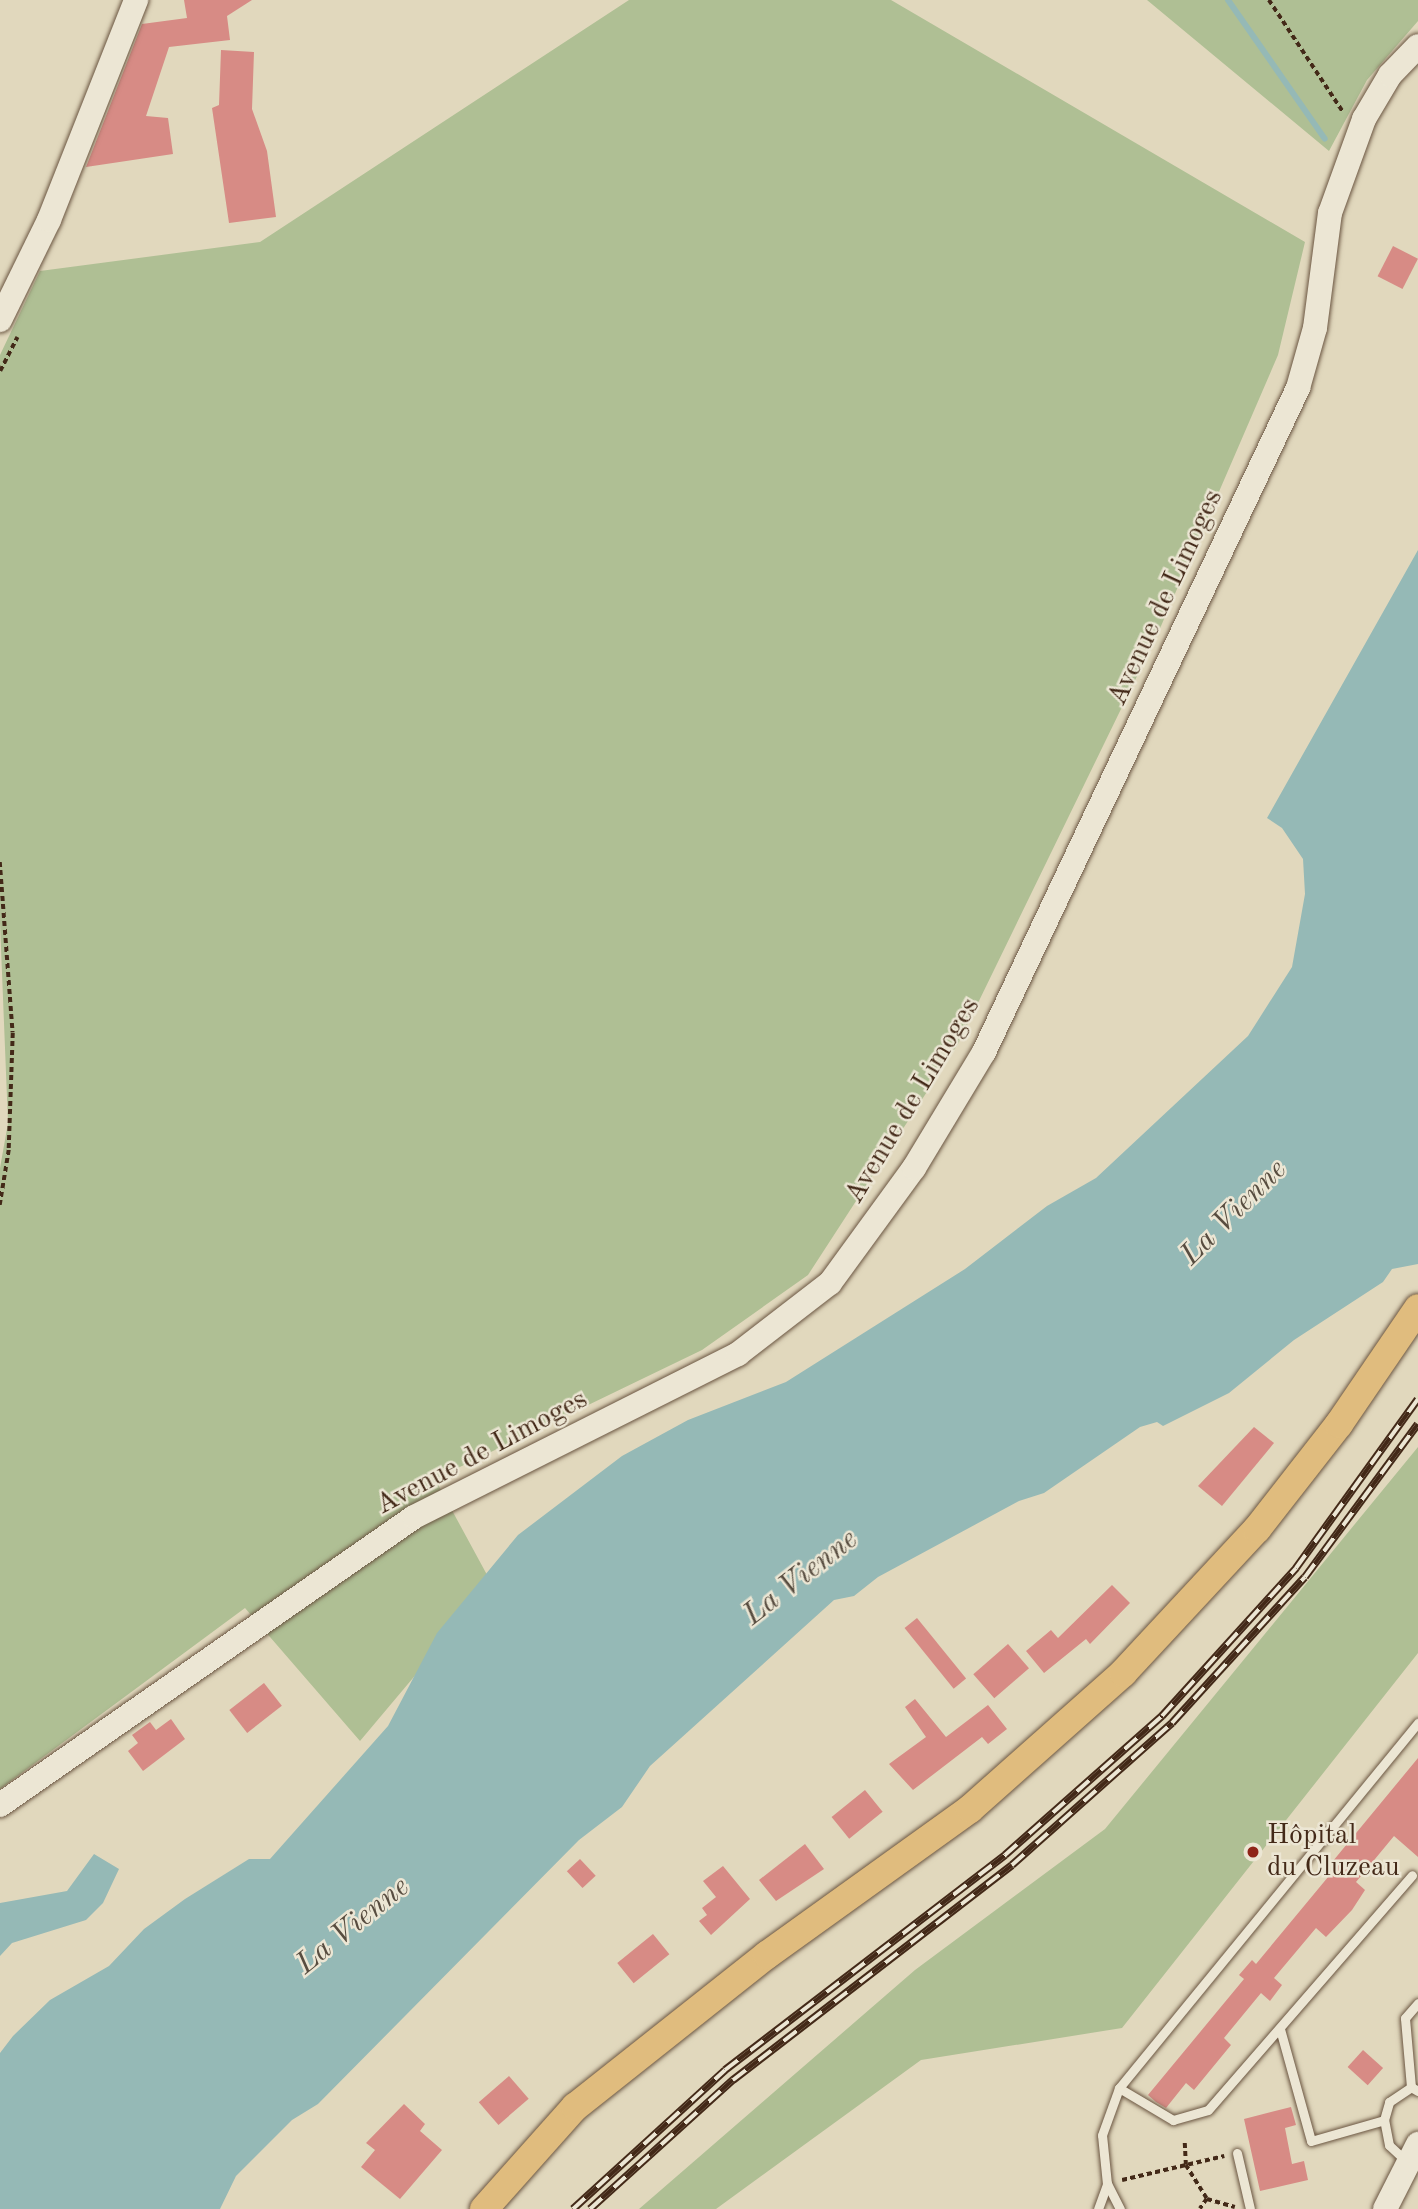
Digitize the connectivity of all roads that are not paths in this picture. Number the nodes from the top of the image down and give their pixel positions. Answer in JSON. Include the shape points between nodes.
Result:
{"nodes":[{"id":1,"x":136,"y":0,"type":"edge"},
{"id":2,"x":1418,"y":46,"type":"edge"},
{"id":3,"x":0,"y":320,"type":"edge"},
{"id":4,"x":1418,"y":1308,"type":"edge"},
{"id":5,"x":1418,"y":1723,"type":"edge"},
{"id":6,"x":0,"y":1805,"type":"edge"},
{"id":7,"x":1412,"y":1875,"type":"dead end"},
{"id":8,"x":1418,"y":2003,"type":"edge"},
{"id":9,"x":1280,"y":2029,"type":"junction"},
{"id":10,"x":1119,"y":2088,"type":"junction"},
{"id":11,"x":1415,"y":2089,"type":"edge"},
{"id":12,"x":1384,"y":2120,"type":"junction"},
{"id":13,"x":1237,"y":2153,"type":"road end"},
{"id":14,"x":1413,"y":2153,"type":"edge"},
{"id":15,"x":1107,"y":2184,"type":"junction"},
{"id":16,"x":1249,"y":2207,"type":"edge"},
{"id":17,"x":484,"y":2209,"type":"edge"},
{"id":18,"x":1098,"y":2209,"type":"edge"},
{"id":19,"x":1120,"y":2209,"type":"edge"},
{"id":20,"x":1385,"y":2209,"type":"edge"}],
"edges":[{"from":1,"to":3,"type":"main road","via":[[49,220]]},
{"from":2,"to":6,"type":"main road","name":"Avenue de Limoges","via":[[1390,75],[1358,134],[1329,213],[1315,328],[1298,388],[984,1052],[914,1168],[830,1283],[738,1354],[414,1517]]},
{"from":4,"to":17,"type":"main road","via":[[1339,1424],[1257,1529],[1124,1673],[970,1809],[767,1955],[575,2107]]},
{"from":5,"to":10,"type":"lane"},
{"from":7,"to":9,"type":"lane"},
{"from":8,"to":11,"type":"lane","via":[[1405,2018]]},
{"from":9,"to":10,"type":"lane","via":[[1208,2110],[1173,2120]]},
{"from":9,"to":12,"type":"lane","via":[[1311,2141]]},
{"from":10,"to":15,"type":"lane","via":[[1102,2135]]},
{"from":11,"to":12,"type":"lane","via":[[1389,2102]]},
{"from":12,"to":14,"type":"lane","via":[[1389,2145]]},
{"from":13,"to":16,"type":"lane"},
{"from":14,"to":20,"type":"main road"},
{"from":15,"to":18,"type":"lane"},
{"from":15,"to":19,"type":"lane"}]}
